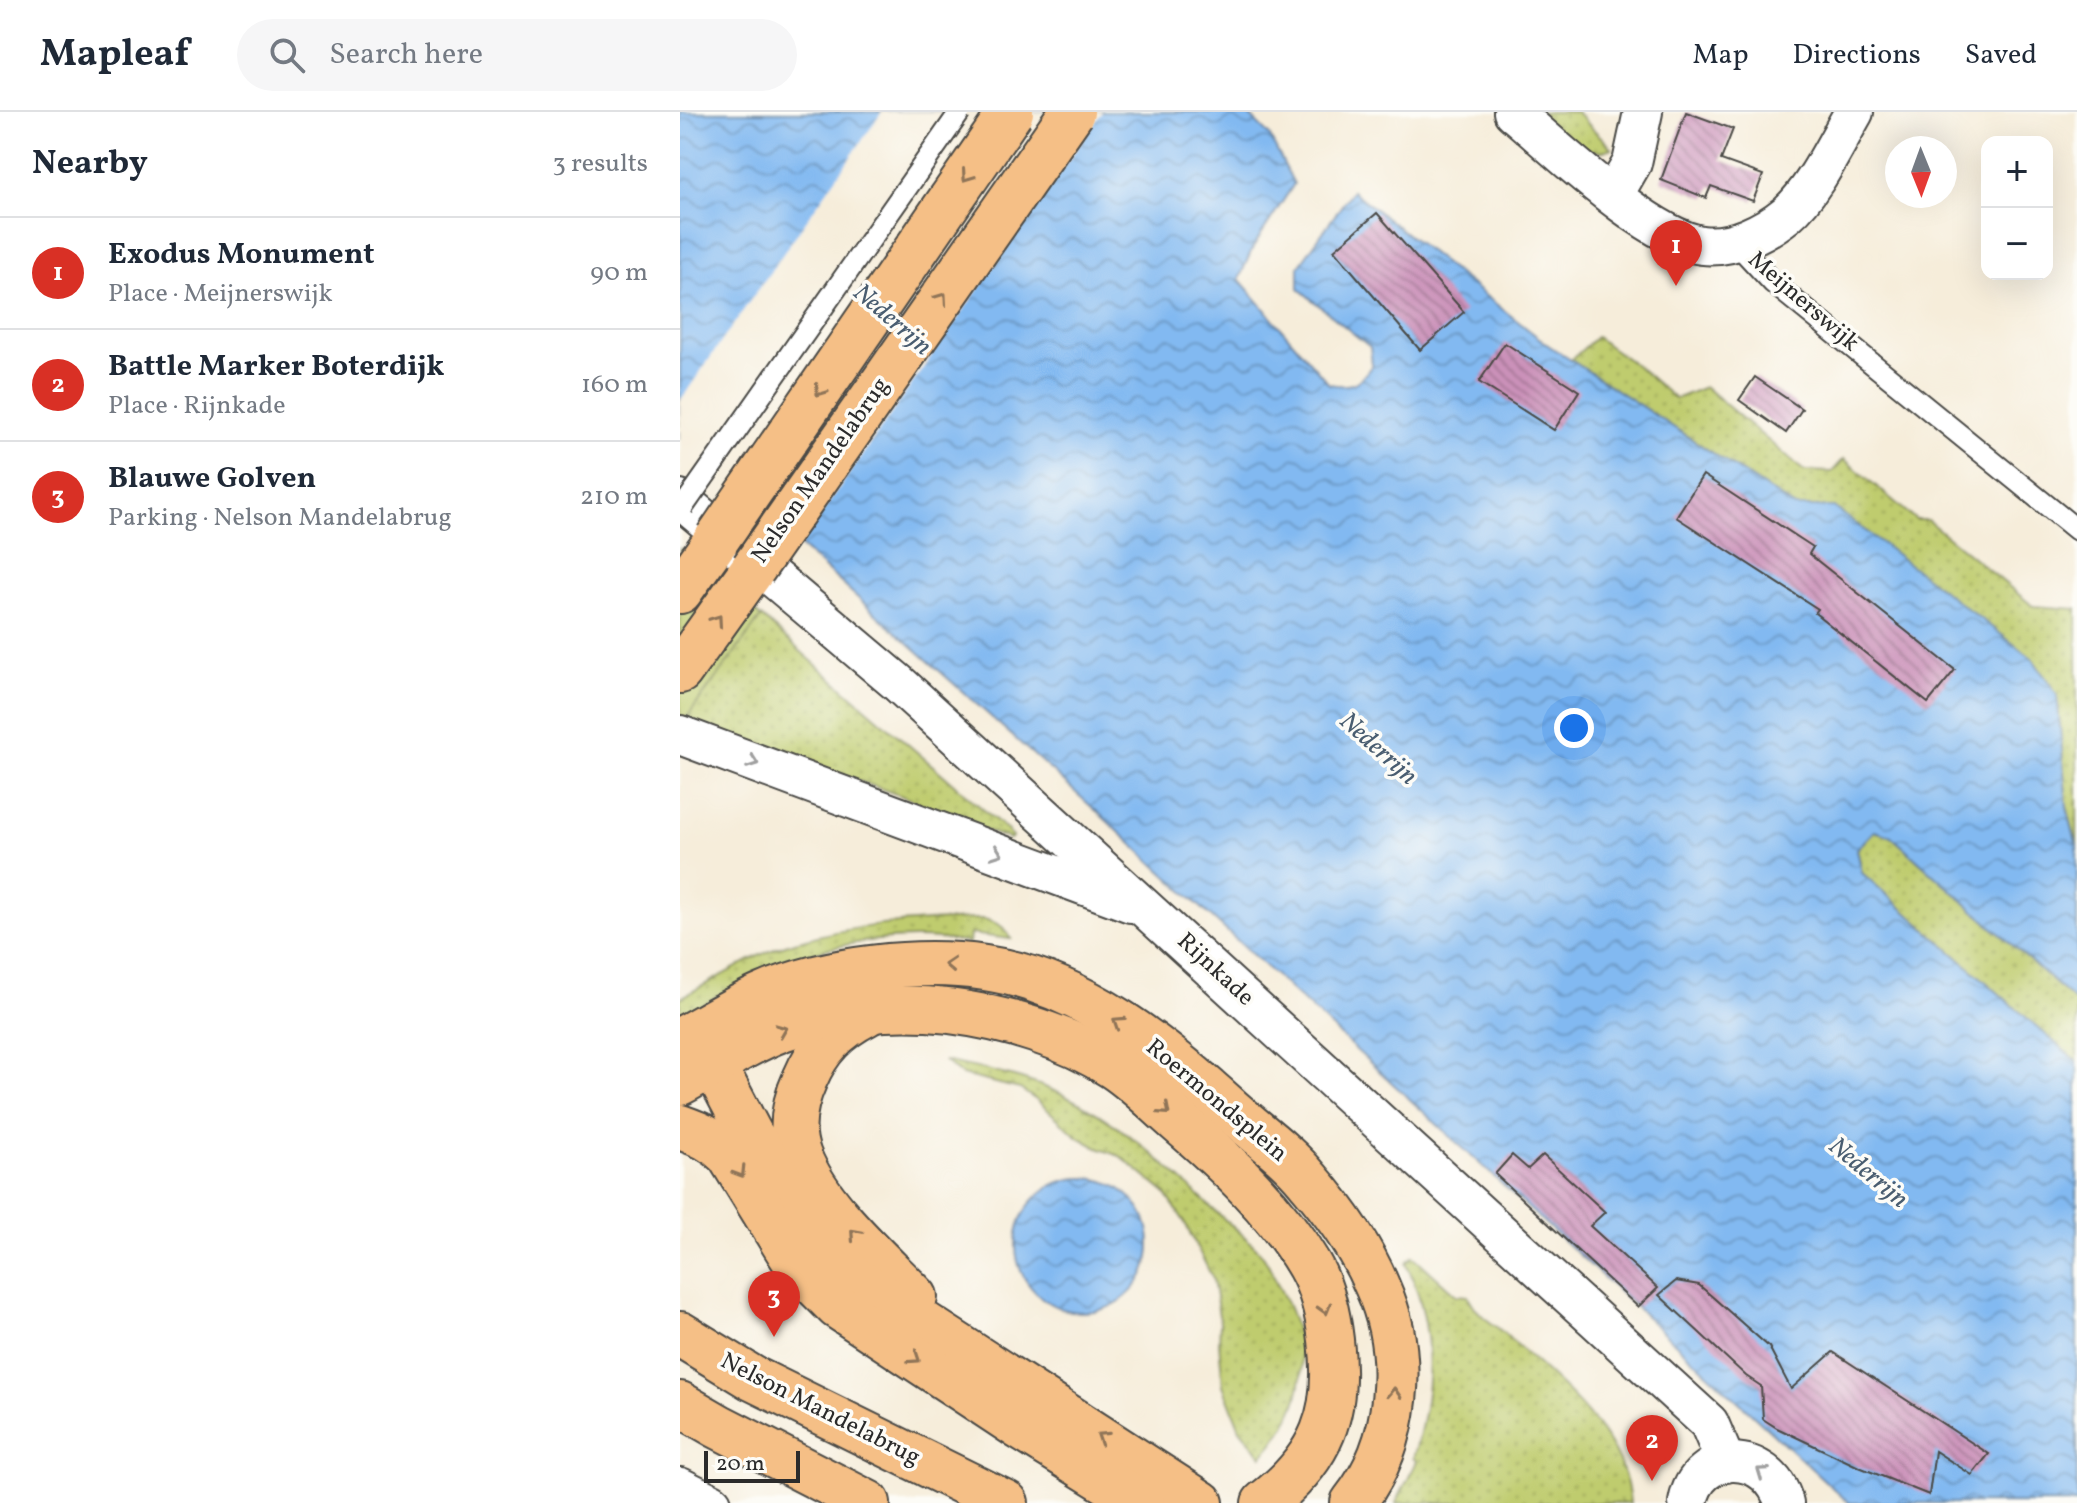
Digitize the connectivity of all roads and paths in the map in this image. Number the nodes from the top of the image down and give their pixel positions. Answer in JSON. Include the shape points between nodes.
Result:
{"nodes":[{"id":1,"x":960,"y":112,"type":"edge"},
{"id":2,"x":1011,"y":112,"type":"edge"},
{"id":3,"x":1072,"y":112,"type":"edge"},
{"id":4,"x":1513,"y":112,"type":"edge"},
{"id":5,"x":1643,"y":112,"type":"edge"},
{"id":6,"x":1854,"y":112,"type":"edge"},
{"id":7,"x":1613,"y":196,"type":"junction"},
{"id":8,"x":1735,"y":242,"type":"junction"},
{"id":9,"x":680,"y":499,"type":"edge"},
{"id":10,"x":680,"y":511,"type":"edge"},
{"id":11,"x":2077,"y":530,"type":"edge"},
{"id":12,"x":680,"y":591,"type":"edge"},
{"id":13,"x":680,"y":671,"type":"edge"},
{"id":14,"x":680,"y":735,"type":"edge"},
{"id":15,"x":1149,"y":910,"type":"junction"},
{"id":16,"x":871,"y":1011,"type":"junction"},
{"id":17,"x":692,"y":1055,"type":"edge"},
{"id":18,"x":680,"y":1127,"type":"edge"},
{"id":19,"x":680,"y":1334,"type":"edge"},
{"id":20,"x":967,"y":1351,"type":"junction"},
{"id":21,"x":680,"y":1404,"type":"edge"},
{"id":22,"x":1726,"y":1463,"type":"junction"},
{"id":23,"x":1365,"y":1485,"type":"edge"},
{"id":24,"x":680,"y":1487,"type":"edge"},
{"id":25,"x":1277,"y":1493,"type":"edge"},
{"id":26,"x":712,"y":1503,"type":"edge"},
{"id":27,"x":868,"y":1503,"type":"edge"},
{"id":28,"x":1006,"y":1503,"type":"edge"},
{"id":29,"x":1142,"y":1503,"type":"edge"},
{"id":30,"x":1201,"y":1503,"type":"edge"},
{"id":31,"x":1688,"y":1503,"type":"edge"},
{"id":32,"x":1784,"y":1503,"type":"edge"}],
"edges":[{"from":1,"to":10,"type":"lane","bridge":true},
{"from":2,"to":12,"type":"main road","name":"Nelson Mandelabrug","one_way":true,"bridge":true},
{"from":13,"to":3,"type":"main road","name":"Nelson Mandelabrug","one_way":true,"bridge":true},
{"from":4,"to":7,"type":"street","name":"Meijnerswijk"},
{"from":5,"to":7,"type":"street","via":[[1632,163]]},
{"from":6,"to":8,"type":"street","via":[[1800,200],[1787,214]]},
{"from":7,"to":8,"type":"street","name":"Meijnerswijk","via":[[1662,231],[1700,245]]},
{"from":8,"to":11,"type":"lane","name":"Meijnerswijk","via":[[1773,283]]},
{"from":9,"to":15,"type":"street","name":"Rijnkade","via":[[897,682]]},
{"from":14,"to":15,"type":"street","one_way":true},
{"from":15,"to":22,"type":"street","name":"Rijnkade","via":[[1709,1423]]},
{"from":17,"to":16,"type":"main road","name":"Roermondsplein","one_way":true,"via":[[819,1017]]},
{"from":20,"to":16,"type":"main road","one_way":true,"via":[[853,1233],[809,1177],[798,1154],[797,1097],[815,1058],[846,1024]]},
{"from":16,"to":25,"type":"main road","name":"Roermondsplein","one_way":true,"via":[[948,1011],[1000,1020],[1065,1042],[1115,1068],[1260,1197],[1310,1266],[1327,1313],[1334,1362],[1334,1395],[1319,1440]]},
{"from":17,"to":20,"type":"main road","via":[[830,1254],[852,1277]]},
{"from":23,"to":17,"type":"main road","name":"Roermondsplein","one_way":true,"via":[[1391,1427],[1395,1372],[1379,1288],[1358,1247],[1307,1178],[1192,1075],[1102,1011],[1027,977],[984,968],[937,964],[836,973],[767,994]]},
{"from":18,"to":29,"type":"main road","one_way":true,"via":[[702,1134],[729,1155],[792,1257],[838,1307]]},
{"from":19,"to":28,"type":"main road","name":"Nelson Mandelabrug","via":[[752,1378]]},
{"from":30,"to":20,"type":"main road","one_way":true},
{"from":21,"to":27,"type":"main road"},
{"from":22,"to":31,"type":"street","via":[[1698,1480]]},
{"from":32,"to":22,"type":"street","one_way":true,"via":[[1779,1487],[1756,1466]]},
{"from":24,"to":26,"type":"street"}]}
